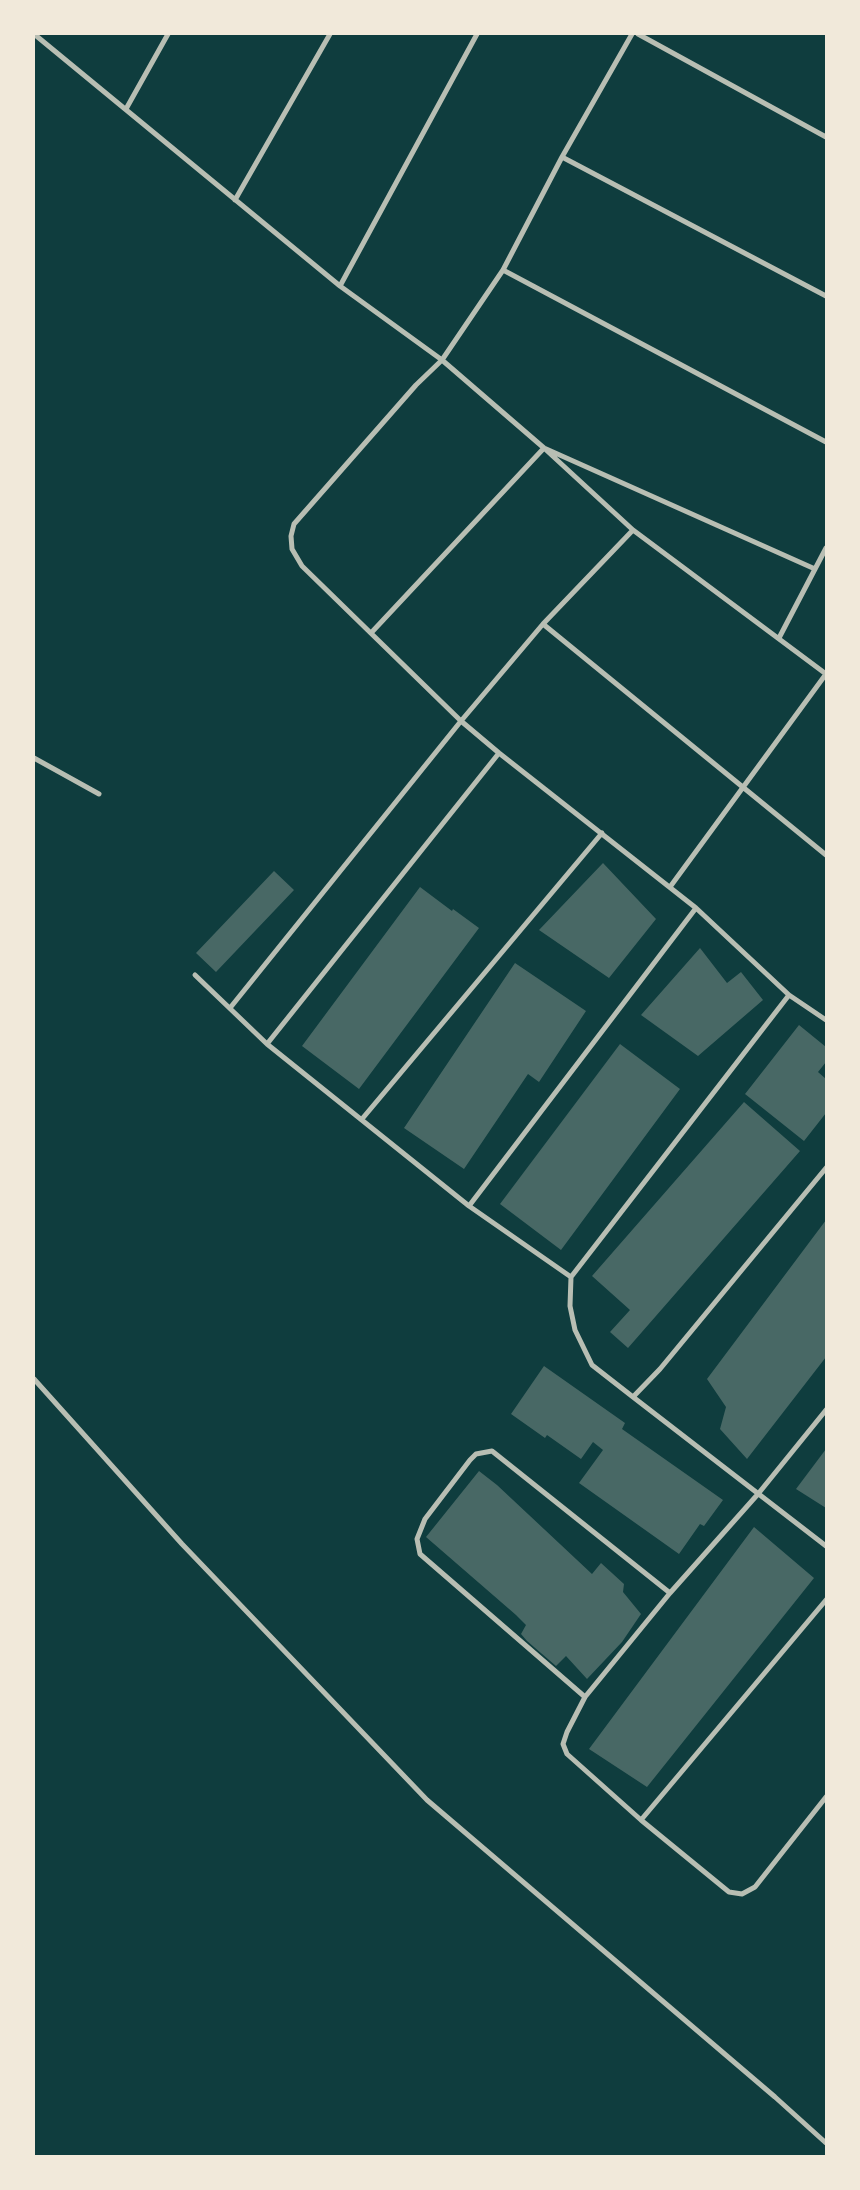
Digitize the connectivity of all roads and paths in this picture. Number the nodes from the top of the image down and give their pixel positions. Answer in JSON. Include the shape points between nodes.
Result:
{"nodes":[{"id":1,"x":168,"y":34,"type":"edge"},
{"id":2,"x":330,"y":34,"type":"edge"},
{"id":3,"x":478,"y":34,"type":"edge"},
{"id":4,"x":632,"y":34,"type":"edge"},
{"id":5,"x":638,"y":34,"type":"edge"},
{"id":6,"x":36,"y":35,"type":"edge"},
{"id":7,"x":126,"y":110,"type":"junction"},
{"id":8,"x":826,"y":137,"type":"edge"},
{"id":9,"x":562,"y":157,"type":"junction"},
{"id":10,"x":235,"y":200,"type":"junction"},
{"id":11,"x":503,"y":270,"type":"junction"},
{"id":12,"x":340,"y":286,"type":"junction"},
{"id":13,"x":826,"y":296,"type":"edge"},
{"id":14,"x":442,"y":360,"type":"junction"},
{"id":15,"x":826,"y":442,"type":"edge"},
{"id":16,"x":544,"y":448,"type":"junction"},
{"id":17,"x":633,"y":530,"type":"junction"},
{"id":18,"x":826,"y":548,"type":"edge"},
{"id":19,"x":815,"y":569,"type":"junction"},
{"id":20,"x":543,"y":624,"type":"junction"},
{"id":21,"x":371,"y":633,"type":"junction"},
{"id":22,"x":779,"y":638,"type":"junction"},
{"id":23,"x":826,"y":674,"type":"edge"},
{"id":24,"x":461,"y":720,"type":"junction"},
{"id":25,"x":499,"y":753,"type":"junction"},
{"id":26,"x":34,"y":758,"type":"edge"},
{"id":27,"x":744,"y":787,"type":"junction"},
{"id":28,"x":99,"y":794,"type":"dead end"},
{"id":29,"x":602,"y":833,"type":"junction"},
{"id":30,"x":826,"y":855,"type":"edge"},
{"id":31,"x":670,"y":887,"type":"junction"},
{"id":32,"x":696,"y":908,"type":"junction"},
{"id":33,"x":195,"y":975,"type":"dead end"},
{"id":34,"x":788,"y":994,"type":"junction"},
{"id":35,"x":230,"y":1008,"type":"junction"},
{"id":36,"x":826,"y":1020,"type":"edge"},
{"id":37,"x":267,"y":1044,"type":"junction"},
{"id":38,"x":362,"y":1119,"type":"junction"},
{"id":39,"x":826,"y":1168,"type":"edge"},
{"id":40,"x":469,"y":1206,"type":"junction"},
{"id":41,"x":571,"y":1277,"type":"junction"},
{"id":42,"x":34,"y":1379,"type":"edge"},
{"id":43,"x":633,"y":1397,"type":"junction"},
{"id":44,"x":826,"y":1410,"type":"edge"},
{"id":45,"x":758,"y":1494,"type":"junction"},
{"id":46,"x":826,"y":1546,"type":"edge"},
{"id":47,"x":670,"y":1593,"type":"junction"},
{"id":48,"x":826,"y":1600,"type":"edge"},
{"id":49,"x":584,"y":1698,"type":"junction"},
{"id":50,"x":826,"y":1797,"type":"edge"},
{"id":51,"x":641,"y":1820,"type":"junction"},
{"id":52,"x":826,"y":2143,"type":"edge"}],
"edges":[{"from":1,"to":7,"type":"street"},
{"from":2,"to":10,"type":"street"},
{"from":3,"to":12,"type":"street"},
{"from":4,"to":9,"type":"street"},
{"from":5,"to":8,"type":"street"},
{"from":6,"to":7,"type":"street"},
{"from":7,"to":10,"type":"street"},
{"from":9,"to":11,"type":"street"},
{"from":9,"to":13,"type":"street"},
{"from":10,"to":12,"type":"street"},
{"from":11,"to":14,"type":"street"},
{"from":11,"to":15,"type":"street"},
{"from":12,"to":14,"type":"street"},
{"from":14,"to":16,"type":"street"},
{"from":14,"to":21,"type":"street","via":[[416,385],[294,524],[292,542],[296,558]]},
{"from":16,"to":17,"type":"street"},
{"from":16,"to":19,"type":"street"},
{"from":16,"to":21,"type":"street"},
{"from":17,"to":20,"type":"street"},
{"from":17,"to":22,"type":"street"},
{"from":18,"to":19,"type":"street"},
{"from":19,"to":22,"type":"street"},
{"from":20,"to":24,"type":"street"},
{"from":20,"to":27,"type":"street"},
{"from":21,"to":24,"type":"street"},
{"from":22,"to":23,"type":"street"},
{"from":23,"to":27,"type":"street"},
{"from":24,"to":25,"type":"street"},
{"from":24,"to":35,"type":"street"},
{"from":25,"to":29,"type":"street"},
{"from":25,"to":37,"type":"street"},
{"from":26,"to":28,"type":"street"},
{"from":27,"to":30,"type":"street"},
{"from":27,"to":31,"type":"street"},
{"from":29,"to":31,"type":"street"},
{"from":29,"to":38,"type":"street"},
{"from":31,"to":32,"type":"street"},
{"from":32,"to":34,"type":"street"},
{"from":32,"to":40,"type":"street"},
{"from":33,"to":35,"type":"street"},
{"from":34,"to":36,"type":"street"},
{"from":34,"to":41,"type":"street"},
{"from":35,"to":37,"type":"street"},
{"from":37,"to":38,"type":"street"},
{"from":38,"to":40,"type":"street"},
{"from":39,"to":43,"type":"street","via":[[660,1370]]},
{"from":40,"to":41,"type":"street"},
{"from":41,"to":43,"type":"street","via":[[570,1306],[592,1365]]},
{"from":42,"to":52,"type":"street","via":[[182,1544],[426,1800]]},
{"from":43,"to":45,"type":"street"},
{"from":44,"to":45,"type":"street"},
{"from":45,"to":46,"type":"street"},
{"from":45,"to":47,"type":"street"},
{"from":47,"to":49,"type":"street"},
{"from":47,"to":49,"type":"street","via":[[492,1451],[476,1454],[470,1460],[425,1519],[417,1539],[420,1554]]},
{"from":48,"to":51,"type":"street"},
{"from":49,"to":51,"type":"street","via":[[563,1744],[567,1754]]},
{"from":50,"to":51,"type":"street","via":[[755,1887],[742,1894],[729,1892]]}]}
